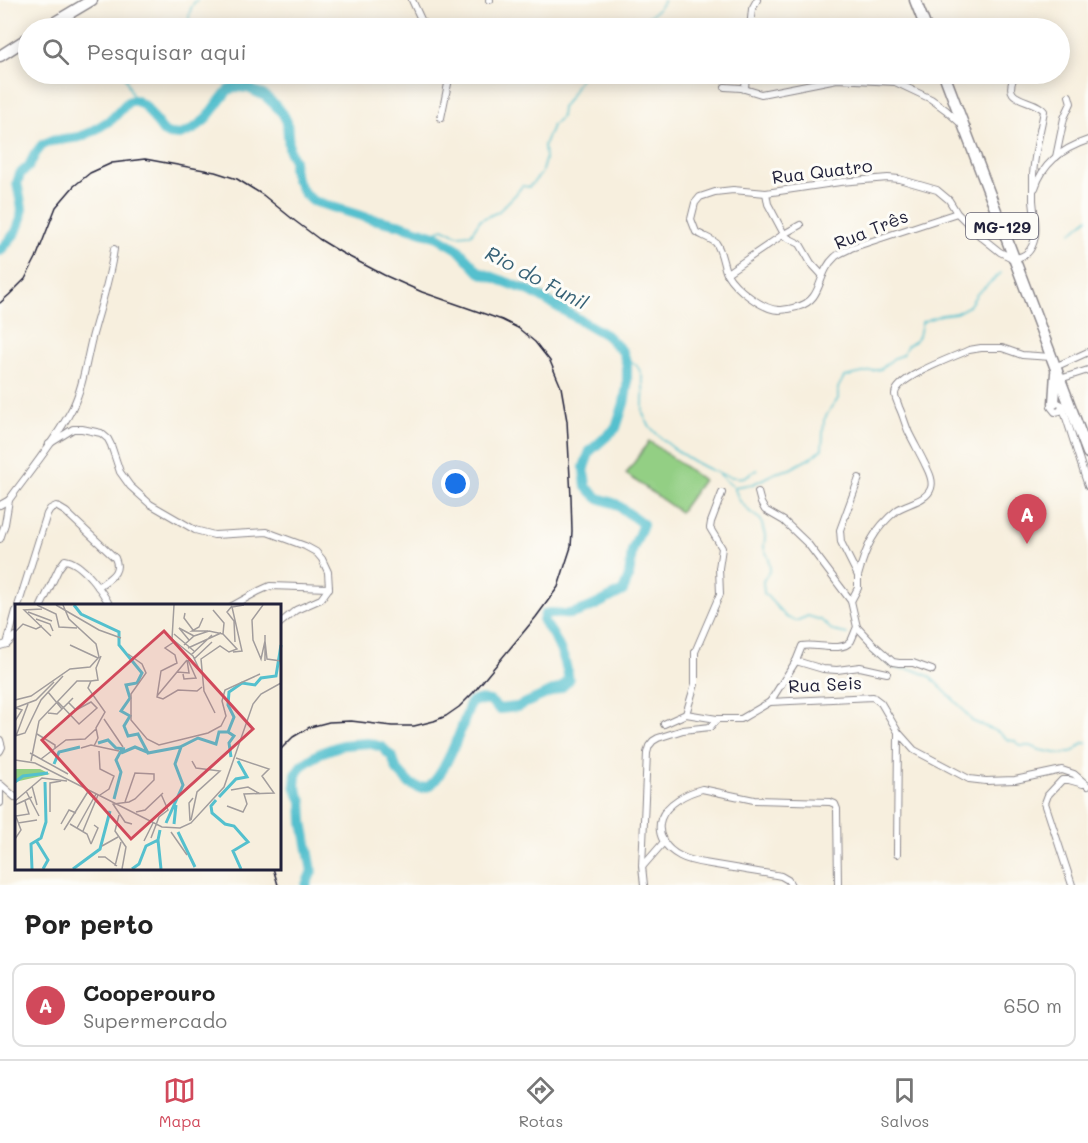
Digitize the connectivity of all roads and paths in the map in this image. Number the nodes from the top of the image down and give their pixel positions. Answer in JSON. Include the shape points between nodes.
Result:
{"nodes":[{"id":1,"x":92,"y":0,"type":"edge"},
{"id":2,"x":412,"y":0,"type":"edge"},
{"id":3,"x":757,"y":0,"type":"edge"},
{"id":4,"x":915,"y":0,"type":"edge"},
{"id":5,"x":62,"y":18,"type":"edge"},
{"id":6,"x":420,"y":18,"type":"edge"},
{"id":7,"x":751,"y":18,"type":"edge"},
{"id":8,"x":922,"y":18,"type":"edge"},
{"id":9,"x":18,"y":44,"type":"edge"},
{"id":10,"x":0,"y":56,"type":"edge"},
{"id":11,"x":448,"y":84,"type":"edge"},
{"id":12,"x":745,"y":84,"type":"edge"},
{"id":13,"x":815,"y":84,"type":"edge"},
{"id":14,"x":900,"y":84,"type":"edge"},
{"id":15,"x":948,"y":84,"type":"edge"},
{"id":16,"x":1011,"y":84,"type":"edge"},
{"id":17,"x":725,"y":87,"type":"dead end"},
{"id":18,"x":745,"y":89,"type":"junction"},
{"id":19,"x":1069,"y":96,"type":"dead end"},
{"id":20,"x":441,"y":118,"type":"dead end"},
{"id":21,"x":964,"y":127,"type":"junction"},
{"id":22,"x":1088,"y":140,"type":"edge"},
{"id":23,"x":1055,"y":158,"type":"junction"},
{"id":24,"x":1034,"y":191,"type":"junction"},
{"id":25,"x":766,"y":193,"type":"junction"},
{"id":26,"x":957,"y":213,"type":"junction"},
{"id":27,"x":800,"y":225,"type":"dead end"},
{"id":28,"x":783,"y":234,"type":"junction"},
{"id":29,"x":114,"y":249,"type":"dead end"},
{"id":30,"x":1014,"y":259,"type":"junction"},
{"id":31,"x":727,"y":273,"type":"junction"},
{"id":32,"x":822,"y":275,"type":"junction"},
{"id":33,"x":1088,"y":352,"type":"edge"},
{"id":34,"x":1056,"y":368,"type":"junction"},
{"id":35,"x":1088,"y":370,"type":"edge"},
{"id":36,"x":1058,"y":407,"type":"joint"},
{"id":37,"x":1084,"y":431,"type":"edge"},
{"id":38,"x":49,"y":444,"type":"junction"},
{"id":39,"x":1088,"y":453,"type":"edge"},
{"id":40,"x":859,"y":478,"type":"dead end"},
{"id":41,"x":1088,"y":486,"type":"edge"},
{"id":42,"x":758,"y":492,"type":"dead end"},
{"id":43,"x":722,"y":493,"type":"dead end"},
{"id":44,"x":9,"y":500,"type":"junction"},
{"id":45,"x":0,"y":506,"type":"edge"},
{"id":46,"x":0,"y":539,"type":"edge"},
{"id":47,"x":858,"y":576,"type":"junction"},
{"id":48,"x":98,"y":587,"type":"junction"},
{"id":49,"x":329,"y":588,"type":"junction"},
{"id":50,"x":851,"y":601,"type":"junction"},
{"id":51,"x":19,"y":604,"type":"edge"},
{"id":52,"x":42,"y":604,"type":"edge"},
{"id":53,"x":109,"y":604,"type":"edge"},
{"id":54,"x":236,"y":604,"type":"edge"},
{"id":55,"x":15,"y":614,"type":"edge"},
{"id":56,"x":280,"y":623,"type":"edge"},
{"id":57,"x":856,"y":627,"type":"junction"},
{"id":58,"x":4,"y":645,"type":"edge"},
{"id":59,"x":796,"y":661,"type":"junction"},
{"id":60,"x":932,"y":670,"type":"dead end"},
{"id":61,"x":887,"y":673,"type":"dead end"},
{"id":62,"x":770,"y":702,"type":"junction"},
{"id":63,"x":686,"y":714,"type":"junction"},
{"id":64,"x":717,"y":719,"type":"junction"},
{"id":65,"x":664,"y":724,"type":"dead end"},
{"id":66,"x":898,"y":732,"type":"junction"},
{"id":67,"x":0,"y":740,"type":"edge"},
{"id":68,"x":0,"y":751,"type":"edge"},
{"id":69,"x":0,"y":784,"type":"edge"},
{"id":70,"x":1088,"y":786,"type":"edge"},
{"id":71,"x":0,"y":790,"type":"edge"},
{"id":72,"x":15,"y":797,"type":"edge"},
{"id":73,"x":0,"y":803,"type":"edge"},
{"id":74,"x":663,"y":843,"type":"junction"},
{"id":75,"x":897,"y":854,"type":"dead end"},
{"id":76,"x":642,"y":867,"type":"junction"},
{"id":77,"x":644,"y":885,"type":"edge"},
{"id":78,"x":791,"y":885,"type":"edge"},
{"id":79,"x":838,"y":885,"type":"edge"},
{"id":80,"x":1072,"y":885,"type":"edge"}],
"edges":[{"from":1,"to":5,"type":"main road"},
{"from":2,"to":6,"type":"street"},
{"from":3,"to":7,"type":"street"},
{"from":4,"to":8,"type":"main road"},
{"from":9,"to":10,"type":"main road"},
{"from":11,"to":20,"type":"street"},
{"from":12,"to":18,"type":"street"},
{"from":13,"to":18,"type":"street","via":[[761,94]]},
{"from":14,"to":21,"type":"street","via":[[931,99]]},
{"from":15,"to":21,"type":"main road","number":"MG-129"},
{"from":16,"to":24,"type":"street","via":[[1018,98],[1044,111],[1034,163]]},
{"from":17,"to":18,"type":"street"},
{"from":19,"to":23,"type":"street","via":[[1071,103]]},
{"from":21,"to":30,"type":"main road","number":"MG-129"},
{"from":22,"to":23,"type":"street"},
{"from":23,"to":24,"type":"street","via":[[1039,176]]},
{"from":24,"to":30,"type":"street","via":[[1036,233],[1027,254]]},
{"from":25,"to":26,"type":"street","name":"Rua Quatro","via":[[888,178],[937,190]]},
{"from":25,"to":28,"type":"street"},
{"from":25,"to":31,"type":"street","name":"Rua Quatro","via":[[724,190],[704,195],[695,202],[693,227],[717,245]]},
{"from":26,"to":30,"type":"street","name":"Rua Quatro","via":[[980,236]]},
{"from":26,"to":32,"type":"street","name":"Rua Três","via":[[851,248],[834,258]]},
{"from":27,"to":28,"type":"street"},
{"from":28,"to":31,"type":"street"},
{"from":28,"to":32,"type":"street","via":[[800,244]]},
{"from":29,"to":38,"type":"street","via":[[80,390]]},
{"from":30,"to":34,"type":"main road","number":"MG-129"},
{"from":31,"to":32,"type":"street","name":"Rua Três","via":[[736,286],[760,304],[777,310],[812,300]]},
{"from":33,"to":34,"type":"street"},
{"from":34,"to":35,"type":"street"},
{"from":34,"to":36,"type":"main road"},
{"from":34,"to":37,"type":"main road","number":"MG-129"},
{"from":34,"to":47,"type":"street","via":[[1002,348],[975,349],[915,374],[897,388],[895,396],[932,486],[923,497],[903,506],[879,528],[868,544]]},
{"from":36,"to":41,"type":"street"},
{"from":37,"to":39,"type":"main road","number":"MG-129"},
{"from":38,"to":44,"type":"street"},
{"from":38,"to":49,"type":"street","via":[[73,429],[101,433],[108,439],[123,477],[150,504],[203,533],[267,532],[305,546],[325,563]]},
{"from":40,"to":47,"type":"street","via":[[840,530],[841,542]]},
{"from":42,"to":50,"type":"street","via":[[765,510],[784,521],[808,544]]},
{"from":43,"to":63,"type":"street","via":[[710,528],[722,548],[720,594],[695,652],[695,684]]},
{"from":44,"to":45,"type":"street"},
{"from":44,"to":46,"type":"street"},
{"from":47,"to":50,"type":"street","via":[[858,588]]},
{"from":48,"to":51,"type":"street","via":[[116,572],[115,558],[56,506],[47,514]]},
{"from":48,"to":52,"type":"street","via":[[77,565],[65,560]]},
{"from":48,"to":53,"type":"street"},
{"from":49,"to":54,"type":"street","via":[[270,586]]},
{"from":49,"to":56,"type":"street","via":[[321,599],[296,610]]},
{"from":50,"to":57,"type":"street"},
{"from":55,"to":58,"type":"street"},
{"from":57,"to":59,"type":"street","via":[[846,645],[802,646]]},
{"from":57,"to":60,"type":"street","via":[[893,662],[913,663]]},
{"from":59,"to":61,"type":"street","via":[[823,669],[860,667]]},
{"from":59,"to":62,"type":"street"},
{"from":62,"to":64,"type":"street","via":[[741,719]]},
{"from":62,"to":66,"type":"street","name":"Rua Seis","via":[[873,697],[881,703]]},
{"from":63,"to":64,"type":"street"},
{"from":63,"to":65,"type":"street"},
{"from":64,"to":76,"type":"street","via":[[710,727],[683,730],[658,738],[649,746]]},
{"from":66,"to":70,"type":"street","via":[[914,750],[969,779],[1015,780],[1062,770]]},
{"from":66,"to":75,"type":"street"},
{"from":67,"to":68,"type":"street"},
{"from":69,"to":72,"type":"street"},
{"from":70,"to":80,"type":"street","via":[[1062,780],[1045,803]]},
{"from":71,"to":73,"type":"street"},
{"from":74,"to":76,"type":"street"},
{"from":74,"to":78,"type":"street","via":[[679,856],[781,876]]},
{"from":74,"to":79,"type":"street","via":[[661,819],[666,810],[702,789],[754,800],[830,802],[837,809]]},
{"from":76,"to":77,"type":"street"}]}
